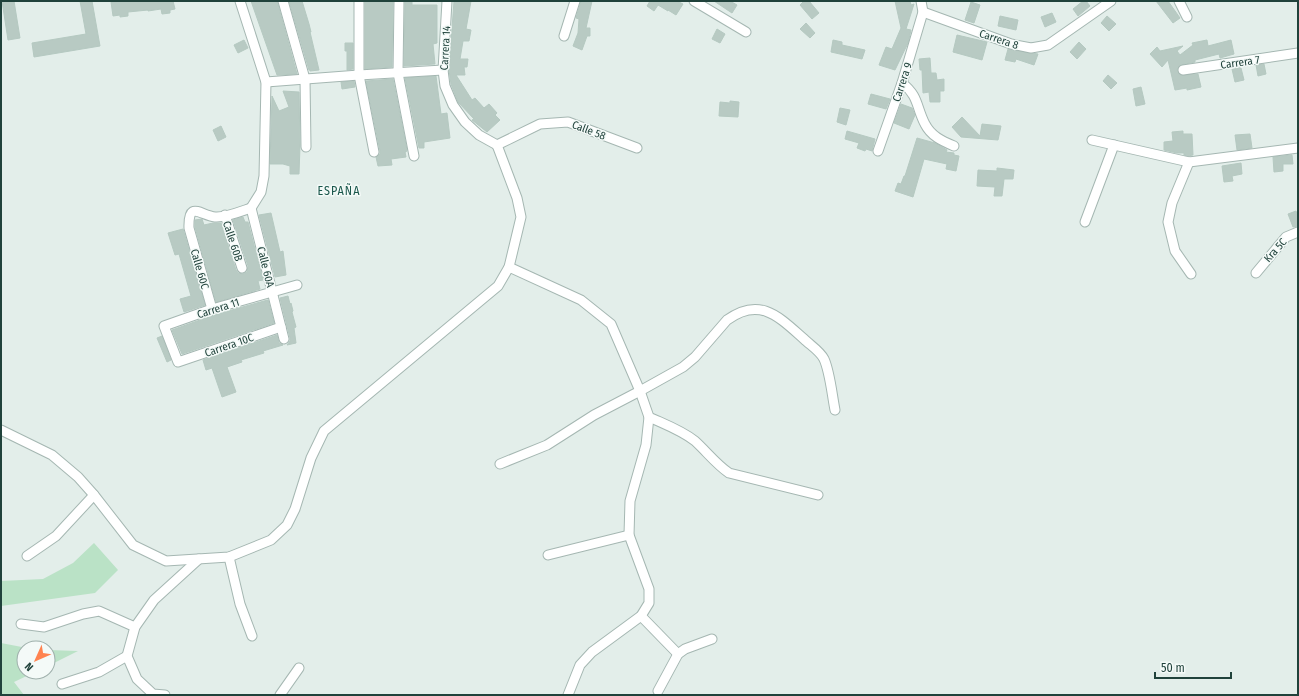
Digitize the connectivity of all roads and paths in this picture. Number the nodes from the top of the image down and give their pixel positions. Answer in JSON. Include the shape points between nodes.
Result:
{"nodes":[{"id":1,"x":240,"y":1,"type":"edge"},
{"id":2,"x":283,"y":1,"type":"edge"},
{"id":3,"x":359,"y":1,"type":"edge"},
{"id":4,"x":399,"y":1,"type":"edge"},
{"id":5,"x":447,"y":1,"type":"edge"},
{"id":6,"x":575,"y":1,"type":"edge"},
{"id":7,"x":694,"y":1,"type":"edge"},
{"id":8,"x":921,"y":1,"type":"edge"},
{"id":9,"x":1111,"y":1,"type":"edge"},
{"id":10,"x":1179,"y":1,"type":"edge"},
{"id":11,"x":923,"y":12,"type":"junction"},
{"id":12,"x":1187,"y":17,"type":"dead end"},
{"id":13,"x":746,"y":32,"type":"dead end"},
{"id":14,"x":564,"y":36,"type":"dead end"},
{"id":15,"x":1298,"y":53,"type":"edge"},
{"id":16,"x":443,"y":70,"type":"junction"},
{"id":17,"x":1182,"y":70,"type":"dead end"},
{"id":18,"x":398,"y":73,"type":"junction"},
{"id":19,"x":360,"y":75,"type":"junction"},
{"id":20,"x":305,"y":79,"type":"junction"},
{"id":21,"x":266,"y":82,"type":"junction"},
{"id":22,"x":902,"y":83,"type":"junction"},
{"id":23,"x":1092,"y":140,"type":"dead end"},
{"id":24,"x":497,"y":145,"type":"junction"},
{"id":25,"x":1114,"y":145,"type":"junction"},
{"id":26,"x":954,"y":146,"type":"dead end"},
{"id":27,"x":306,"y":147,"type":"dead end"},
{"id":28,"x":637,"y":148,"type":"dead end"},
{"id":29,"x":1298,"y":148,"type":"edge"},
{"id":30,"x":878,"y":151,"type":"dead end"},
{"id":31,"x":374,"y":152,"type":"dead end"},
{"id":32,"x":414,"y":156,"type":"dead end"},
{"id":33,"x":1189,"y":162,"type":"junction"},
{"id":34,"x":252,"y":208,"type":"junction"},
{"id":35,"x":225,"y":215,"type":"junction"},
{"id":36,"x":1085,"y":222,"type":"dead end"},
{"id":37,"x":1298,"y":232,"type":"edge"},
{"id":38,"x":509,"y":267,"type":"junction"},
{"id":39,"x":242,"y":268,"type":"dead end"},
{"id":40,"x":1256,"y":273,"type":"dead end"},
{"id":41,"x":1191,"y":274,"type":"dead end"},
{"id":42,"x":297,"y":285,"type":"dead end"},
{"id":43,"x":272,"y":291,"type":"junction"},
{"id":44,"x":212,"y":310,"type":"junction"},
{"id":45,"x":281,"y":327,"type":"junction"},
{"id":46,"x":284,"y":339,"type":"dead end"},
{"id":47,"x":178,"y":362,"type":"joint"},
{"id":48,"x":640,"y":391,"type":"junction"},
{"id":49,"x":835,"y":410,"type":"dead end"},
{"id":50,"x":649,"y":416,"type":"junction"},
{"id":51,"x":1,"y":430,"type":"edge"},
{"id":52,"x":500,"y":464,"type":"dead end"},
{"id":53,"x":94,"y":495,"type":"junction"},
{"id":54,"x":818,"y":495,"type":"dead end"},
{"id":55,"x":629,"y":535,"type":"junction"},
{"id":56,"x":548,"y":555,"type":"dead end"},
{"id":57,"x":27,"y":556,"type":"dead end"},
{"id":58,"x":229,"y":557,"type":"junction"},
{"id":59,"x":199,"y":559,"type":"junction"},
{"id":60,"x":641,"y":616,"type":"junction"},
{"id":61,"x":21,"y":624,"type":"dead end"},
{"id":62,"x":135,"y":627,"type":"junction"},
{"id":63,"x":252,"y":636,"type":"dead end"},
{"id":64,"x":712,"y":639,"type":"dead end"},
{"id":65,"x":678,"y":654,"type":"junction"},
{"id":66,"x":127,"y":656,"type":"junction"},
{"id":67,"x":299,"y":668,"type":"dead end"},
{"id":68,"x":62,"y":684,"type":"dead end"},
{"id":69,"x":658,"y":692,"type":"dead end"},
{"id":70,"x":165,"y":695,"type":"edge"},
{"id":71,"x":280,"y":695,"type":"edge"},
{"id":72,"x":568,"y":695,"type":"edge"}],
"edges":[{"from":1,"to":21,"type":"street"},
{"from":2,"to":20,"type":"street"},
{"from":3,"to":19,"type":"street"},
{"from":4,"to":18,"type":"street"},
{"from":5,"to":16,"type":"street","name":"Carrera 14"},
{"from":6,"to":14,"type":"street"},
{"from":7,"to":13,"type":"street"},
{"from":8,"to":11,"type":"street"},
{"from":9,"to":11,"type":"street","name":"Carrera 8","via":[[1048,45],[1031,48],[1011,44]]},
{"from":10,"to":12,"type":"street"},
{"from":11,"to":22,"type":"street","name":"Carrera 9"},
{"from":15,"to":17,"type":"street","name":"Carrera 7"},
{"from":16,"to":18,"type":"street"},
{"from":16,"to":24,"type":"street","name":"Carrera 14","via":[[445,86],[453,105],[465,122],[479,135]]},
{"from":18,"to":19,"type":"street"},
{"from":18,"to":32,"type":"street"},
{"from":19,"to":20,"type":"street"},
{"from":19,"to":31,"type":"street"},
{"from":20,"to":21,"type":"street"},
{"from":20,"to":27,"type":"street"},
{"from":21,"to":34,"type":"street","via":[[264,176],[261,192]]},
{"from":22,"to":26,"type":"street","via":[[910,89],[916,99],[925,124],[932,134]]},
{"from":22,"to":30,"type":"street","name":"Carrera 9"},
{"from":23,"to":25,"type":"street"},
{"from":24,"to":28,"type":"street","name":"Calle 58","via":[[540,124],[568,122]]},
{"from":24,"to":38,"type":"street","via":[[517,198],[521,217]]},
{"from":25,"to":33,"type":"street"},
{"from":25,"to":36,"type":"street"},
{"from":29,"to":33,"type":"street"},
{"from":33,"to":41,"type":"street","via":[[1172,203],[1168,222],[1175,251]]},
{"from":34,"to":35,"type":"street"},
{"from":34,"to":43,"type":"street","name":"Calle 60A"},
{"from":35,"to":39,"type":"street","name":"Calle 60B"},
{"from":35,"to":44,"type":"street","name":"Calle 60C","via":[[215,217],[198,211],[192,212],[189,217],[189,228]]},
{"from":37,"to":40,"type":"street","name":"Kra 5C","via":[[1286,237]]},
{"from":38,"to":48,"type":"street","via":[[581,300],[611,324]]},
{"from":38,"to":58,"type":"street","via":[[498,286],[324,431],[311,458],[295,509],[287,524],[271,540]]},
{"from":42,"to":43,"type":"street","name":"Carrera 11"},
{"from":43,"to":44,"type":"street","name":"Carrera 11"},
{"from":43,"to":45,"type":"street","name":"Calle 60A"},
{"from":44,"to":47,"type":"street","name":"Carrera 11","via":[[164,326]]},
{"from":45,"to":46,"type":"street","name":"Calle 60A"},
{"from":45,"to":47,"type":"street","name":"Carrera 10C"},
{"from":48,"to":49,"type":"street","via":[[683,367],[727,320],[750,308],[769,312],[780,318],[821,355],[826,366]]},
{"from":48,"to":50,"type":"street"},
{"from":48,"to":52,"type":"street","via":[[594,415],[547,445]]},
{"from":50,"to":54,"type":"street","via":[[683,433],[728,473]]},
{"from":50,"to":55,"type":"street","via":[[646,445],[630,501]]},
{"from":51,"to":53,"type":"street","via":[[52,455]]},
{"from":53,"to":57,"type":"street","via":[[56,536]]},
{"from":53,"to":59,"type":"street","via":[[133,545],[166,561]]},
{"from":55,"to":56,"type":"street"},
{"from":55,"to":60,"type":"street","via":[[649,588],[649,603]]},
{"from":58,"to":59,"type":"street"},
{"from":58,"to":63,"type":"street","via":[[240,604]]},
{"from":59,"to":62,"type":"street","via":[[154,600]]},
{"from":60,"to":65,"type":"street"},
{"from":60,"to":72,"type":"street","via":[[592,652],[580,665]]},
{"from":61,"to":62,"type":"street","via":[[44,627],[99,611]]},
{"from":62,"to":66,"type":"street"},
{"from":64,"to":65,"type":"street"},
{"from":65,"to":69,"type":"street"},
{"from":66,"to":68,"type":"street","via":[[99,672]]},
{"from":66,"to":70,"type":"street","via":[[136,679],[153,694]]},
{"from":67,"to":71,"type":"street"}]}
